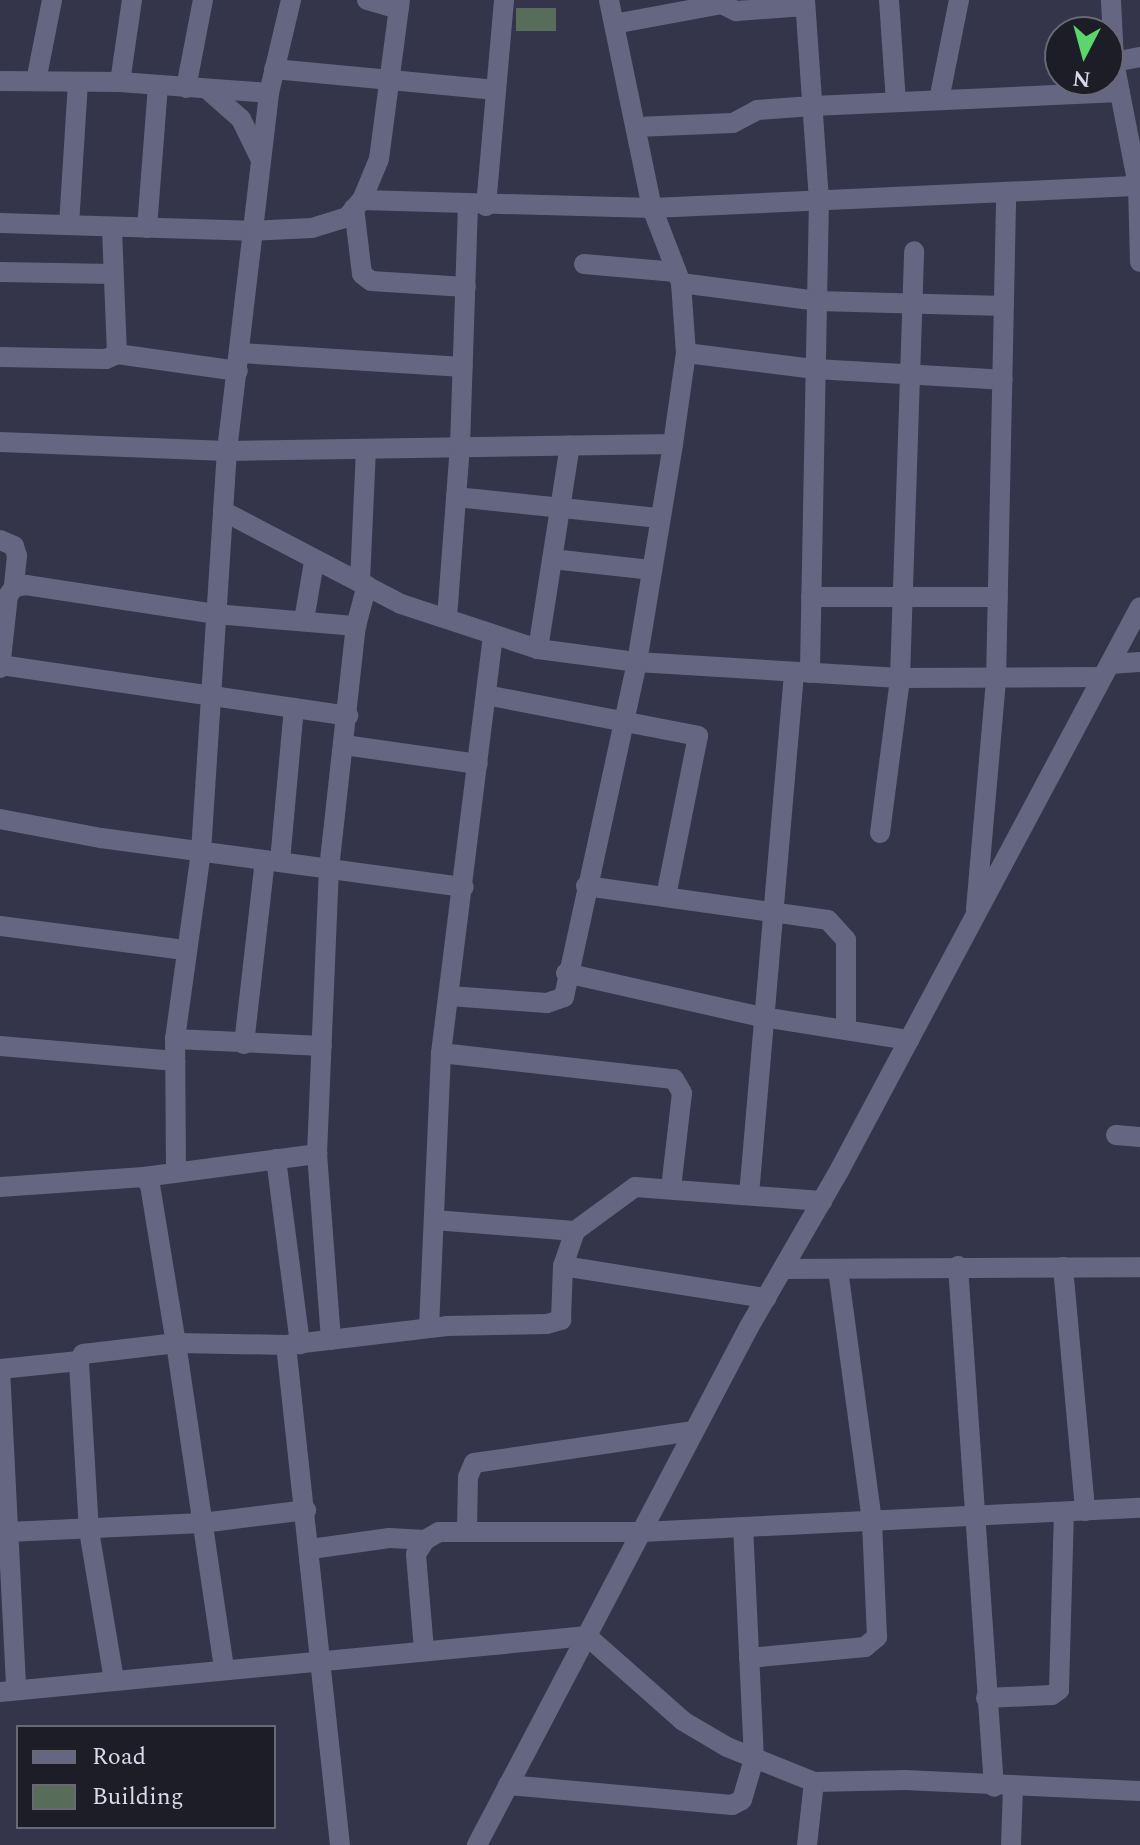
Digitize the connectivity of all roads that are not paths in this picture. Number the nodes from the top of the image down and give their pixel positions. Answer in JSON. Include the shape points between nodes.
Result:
{"nodes":[{"id":1,"x":52,"y":0,"type":"edge"},
{"id":2,"x":132,"y":0,"type":"edge"},
{"id":3,"x":203,"y":0,"type":"edge"},
{"id":4,"x":291,"y":0,"type":"edge"},
{"id":5,"x":367,"y":0,"type":"edge"},
{"id":6,"x":504,"y":0,"type":"edge"},
{"id":7,"x":609,"y":0,"type":"edge"},
{"id":8,"x":889,"y":0,"type":"edge"},
{"id":9,"x":959,"y":0,"type":"edge"},
{"id":10,"x":722,"y":2,"type":"edge"},
{"id":11,"x":805,"y":3,"type":"edge"},
{"id":12,"x":399,"y":5,"type":"edge"},
{"id":13,"x":614,"y":24,"type":"junction"},
{"id":14,"x":274,"y":69,"type":"junction"},
{"id":15,"x":0,"y":81,"type":"edge"},
{"id":16,"x":36,"y":81,"type":"junction"},
{"id":17,"x":390,"y":81,"type":"junction"},
{"id":18,"x":78,"y":82,"type":"junction"},
{"id":19,"x":120,"y":82,"type":"junction"},
{"id":20,"x":158,"y":85,"type":"junction"},
{"id":21,"x":196,"y":89,"type":"junction"},
{"id":22,"x":496,"y":90,"type":"junction"},
{"id":23,"x":269,"y":93,"type":"junction"},
{"id":24,"x":1044,"y":95,"type":"edge"},
{"id":25,"x":1121,"y":96,"type":"edge"},
{"id":26,"x":939,"y":100,"type":"junction"},
{"id":27,"x":896,"y":102,"type":"junction"},
{"id":28,"x":813,"y":106,"type":"junction"},
{"id":29,"x":636,"y":127,"type":"junction"},
{"id":30,"x":260,"y":158,"type":"junction"},
{"id":31,"x":1139,"y":186,"type":"edge"},
{"id":32,"x":1006,"y":194,"type":"junction"},
{"id":33,"x":819,"y":199,"type":"junction"},
{"id":34,"x":358,"y":204,"type":"junction"},
{"id":35,"x":477,"y":206,"type":"junction"},
{"id":36,"x":652,"y":208,"type":"junction"},
{"id":37,"x":0,"y":223,"type":"edge"},
{"id":38,"x":69,"y":225,"type":"junction"},
{"id":39,"x":112,"y":228,"type":"junction"},
{"id":40,"x":147,"y":228,"type":"junction"},
{"id":41,"x":250,"y":231,"type":"junction"},
{"id":42,"x":914,"y":251,"type":"dead end"},
{"id":43,"x":1140,"y":262,"type":"edge"},
{"id":44,"x":584,"y":264,"type":"dead end"},
{"id":45,"x":0,"y":272,"type":"edge"},
{"id":46,"x":113,"y":274,"type":"junction"},
{"id":47,"x":678,"y":278,"type":"junction"},
{"id":48,"x":466,"y":287,"type":"junction"},
{"id":49,"x":817,"y":301,"type":"junction"},
{"id":50,"x":912,"y":304,"type":"junction"},
{"id":51,"x":1004,"y":306,"type":"junction"},
{"id":52,"x":686,"y":353,"type":"junction"},
{"id":53,"x":117,"y":354,"type":"junction"},
{"id":54,"x":0,"y":357,"type":"edge"},
{"id":55,"x":239,"y":362,"type":"junction"},
{"id":56,"x":463,"y":367,"type":"junction"},
{"id":57,"x":815,"y":369,"type":"junction"},
{"id":58,"x":910,"y":375,"type":"junction"},
{"id":59,"x":1003,"y":380,"type":"junction"},
{"id":60,"x":0,"y":442,"type":"edge"},
{"id":61,"x":673,"y":444,"type":"junction"},
{"id":62,"x":570,"y":445,"type":"junction"},
{"id":63,"x":460,"y":446,"type":"junction"},
{"id":64,"x":366,"y":450,"type":"junction"},
{"id":65,"x":227,"y":451,"type":"junction"},
{"id":66,"x":456,"y":497,"type":"junction"},
{"id":67,"x":560,"y":510,"type":"junction"},
{"id":68,"x":223,"y":511,"type":"junction"},
{"id":69,"x":660,"y":518,"type":"junction"},
{"id":70,"x":0,"y":540,"type":"edge"},
{"id":71,"x":552,"y":559,"type":"junction"},
{"id":72,"x":314,"y":562,"type":"junction"},
{"id":73,"x":652,"y":570,"type":"junction"},
{"id":74,"x":364,"y":583,"type":"junction"},
{"id":75,"x":14,"y":587,"type":"junction"},
{"id":76,"x":903,"y":596,"type":"junction"},
{"id":77,"x":811,"y":597,"type":"junction"},
{"id":78,"x":998,"y":597,"type":"junction"},
{"id":79,"x":1140,"y":607,"type":"edge"},
{"id":80,"x":215,"y":614,"type":"junction"},
{"id":81,"x":447,"y":618,"type":"junction"},
{"id":82,"x":304,"y":620,"type":"junction"},
{"id":83,"x":356,"y":626,"type":"junction"},
{"id":84,"x":493,"y":635,"type":"junction"},
{"id":85,"x":538,"y":649,"type":"junction"},
{"id":86,"x":637,"y":662,"type":"junction"},
{"id":87,"x":1140,"y":662,"type":"edge"},
{"id":88,"x":0,"y":666,"type":"edge"},
{"id":89,"x":1106,"y":671,"type":"junction"},
{"id":90,"x":802,"y":673,"type":"junction"},
{"id":91,"x":900,"y":678,"type":"junction"},
{"id":92,"x":996,"y":681,"type":"junction"},
{"id":93,"x":486,"y":695,"type":"junction"},
{"id":94,"x":211,"y":698,"type":"junction"},
{"id":95,"x":294,"y":708,"type":"junction"},
{"id":96,"x":348,"y":716,"type":"junction"},
{"id":97,"x":623,"y":721,"type":"junction"},
{"id":98,"x":344,"y":745,"type":"junction"},
{"id":99,"x":478,"y":764,"type":"junction"},
{"id":100,"x":0,"y":819,"type":"edge"},
{"id":101,"x":880,"y":833,"type":"dead end"},
{"id":102,"x":201,"y":852,"type":"junction"},
{"id":103,"x":272,"y":861,"type":"junction"},
{"id":104,"x":329,"y":869,"type":"junction"},
{"id":105,"x":586,"y":886,"type":"junction"},
{"id":106,"x":464,"y":887,"type":"junction"},
{"id":107,"x":666,"y":896,"type":"junction"},
{"id":108,"x":772,"y":910,"type":"junction"},
{"id":109,"x":975,"y":917,"type":"junction"},
{"id":110,"x":0,"y":926,"type":"edge"},
{"id":111,"x":186,"y":950,"type":"junction"},
{"id":112,"x":566,"y":973,"type":"junction"},
{"id":113,"x":449,"y":996,"type":"junction"},
{"id":114,"x":762,"y":1017,"type":"junction"},
{"id":115,"x":846,"y":1030,"type":"junction"},
{"id":116,"x":175,"y":1039,"type":"junction"},
{"id":117,"x":909,"y":1040,"type":"junction"},
{"id":118,"x":244,"y":1044,"type":"junction"},
{"id":119,"x":0,"y":1046,"type":"edge"},
{"id":120,"x":322,"y":1046,"type":"junction"},
{"id":121,"x":441,"y":1053,"type":"junction"},
{"id":122,"x":175,"y":1061,"type":"junction"},
{"id":123,"x":1116,"y":1135,"type":"dead end"},
{"id":124,"x":1140,"y":1137,"type":"edge"},
{"id":125,"x":317,"y":1154,"type":"junction"},
{"id":126,"x":276,"y":1159,"type":"junction"},
{"id":127,"x":176,"y":1171,"type":"junction"},
{"id":128,"x":144,"y":1177,"type":"junction"},
{"id":129,"x":0,"y":1187,"type":"edge"},
{"id":130,"x":671,"y":1188,"type":"junction"},
{"id":131,"x":749,"y":1195,"type":"junction"},
{"id":132,"x":822,"y":1201,"type":"junction"},
{"id":133,"x":434,"y":1220,"type":"junction"},
{"id":134,"x":575,"y":1231,"type":"junction"},
{"id":135,"x":563,"y":1266,"type":"junction"},
{"id":136,"x":958,"y":1266,"type":"junction"},
{"id":137,"x":1063,"y":1267,"type":"junction"},
{"id":138,"x":1140,"y":1267,"type":"edge"},
{"id":139,"x":783,"y":1269,"type":"junction"},
{"id":140,"x":838,"y":1269,"type":"junction"},
{"id":141,"x":766,"y":1298,"type":"junction"},
{"id":142,"x":429,"y":1328,"type":"junction"},
{"id":143,"x":331,"y":1340,"type":"junction"},
{"id":144,"x":176,"y":1343,"type":"junction"},
{"id":145,"x":293,"y":1345,"type":"junction"},
{"id":146,"x":79,"y":1361,"type":"junction"},
{"id":147,"x":0,"y":1369,"type":"edge"},
{"id":148,"x":694,"y":1431,"type":"junction"},
{"id":149,"x":3,"y":1475,"type":"edge"},
{"id":150,"x":1140,"y":1508,"type":"edge"},
{"id":151,"x":306,"y":1510,"type":"junction"},
{"id":152,"x":1075,"y":1511,"type":"junction"},
{"id":153,"x":971,"y":1516,"type":"junction"},
{"id":154,"x":872,"y":1521,"type":"junction"},
{"id":155,"x":202,"y":1523,"type":"junction"},
{"id":156,"x":743,"y":1527,"type":"junction"},
{"id":157,"x":89,"y":1531,"type":"junction"},
{"id":158,"x":9,"y":1532,"type":"junction"},
{"id":159,"x":467,"y":1532,"type":"junction"},
{"id":160,"x":642,"y":1532,"type":"junction"},
{"id":161,"x":425,"y":1540,"type":"junction"},
{"id":162,"x":311,"y":1549,"type":"junction"},
{"id":163,"x":5,"y":1578,"type":"edge"},
{"id":164,"x":587,"y":1636,"type":"junction"},
{"id":165,"x":424,"y":1650,"type":"junction"},
{"id":166,"x":749,"y":1658,"type":"junction"},
{"id":167,"x":324,"y":1659,"type":"junction"},
{"id":168,"x":224,"y":1669,"type":"junction"},
{"id":169,"x":114,"y":1680,"type":"junction"},
{"id":170,"x":8,"y":1691,"type":"edge"},
{"id":171,"x":986,"y":1698,"type":"junction"},
{"id":172,"x":754,"y":1759,"type":"junction"},
{"id":173,"x":814,"y":1782,"type":"junction"},
{"id":174,"x":508,"y":1785,"type":"junction"},
{"id":175,"x":1003,"y":1788,"type":"junction"},
{"id":176,"x":1140,"y":1791,"type":"edge"},
{"id":177,"x":340,"y":1845,"type":"edge"},
{"id":178,"x":477,"y":1845,"type":"edge"},
{"id":179,"x":807,"y":1845,"type":"edge"},
{"id":180,"x":1011,"y":1845,"type":"edge"}],
"edges":[{"from":1,"to":16,"type":"street"},
{"from":2,"to":19,"type":"street"},
{"from":3,"to":21,"type":"street"},
{"from":4,"to":14,"type":"street"},
{"from":5,"to":12,"type":"street"},
{"from":6,"to":22,"type":"street"},
{"from":7,"to":13,"type":"street"},
{"from":8,"to":27,"type":"street"},
{"from":9,"to":26,"type":"street"},
{"from":10,"to":11,"type":"street","via":[[736,11]]},
{"from":10,"to":13,"type":"street"},
{"from":11,"to":28,"type":"street"},
{"from":12,"to":17,"type":"street"},
{"from":13,"to":29,"type":"street"},
{"from":14,"to":17,"type":"street"},
{"from":14,"to":23,"type":"street"},
{"from":15,"to":16,"type":"street"},
{"from":16,"to":18,"type":"street"},
{"from":17,"to":22,"type":"street"},
{"from":17,"to":34,"type":"street","via":[[379,159]]},
{"from":18,"to":19,"type":"street"},
{"from":18,"to":38,"type":"street"},
{"from":19,"to":20,"type":"street"},
{"from":20,"to":21,"type":"street"},
{"from":20,"to":40,"type":"street"},
{"from":21,"to":23,"type":"street"},
{"from":21,"to":30,"type":"street","via":[[241,119]]},
{"from":22,"to":35,"type":"street"},
{"from":23,"to":30,"type":"street"},
{"from":24,"to":26,"type":"street"},
{"from":25,"to":31,"type":"street"},
{"from":26,"to":27,"type":"street"},
{"from":27,"to":28,"type":"street"},
{"from":28,"to":29,"type":"street","via":[[757,110],[733,123]]},
{"from":28,"to":33,"type":"street"},
{"from":29,"to":36,"type":"street"},
{"from":30,"to":41,"type":"street"},
{"from":31,"to":32,"type":"street"},
{"from":31,"to":43,"type":"street"},
{"from":32,"to":33,"type":"street"},
{"from":32,"to":51,"type":"street"},
{"from":33,"to":36,"type":"street"},
{"from":33,"to":49,"type":"street"},
{"from":34,"to":35,"type":"street"},
{"from":34,"to":41,"type":"street","via":[[347,217],[312,228]]},
{"from":34,"to":48,"type":"street","via":[[362,274],[371,281]]},
{"from":35,"to":36,"type":"street"},
{"from":35,"to":48,"type":"street"},
{"from":36,"to":47,"type":"street"},
{"from":37,"to":38,"type":"street"},
{"from":38,"to":39,"type":"street"},
{"from":39,"to":40,"type":"street"},
{"from":39,"to":46,"type":"street"},
{"from":40,"to":41,"type":"street"},
{"from":41,"to":55,"type":"street"},
{"from":42,"to":50,"type":"street"},
{"from":44,"to":47,"type":"street"},
{"from":45,"to":46,"type":"street"},
{"from":46,"to":53,"type":"street"},
{"from":47,"to":49,"type":"street"},
{"from":47,"to":52,"type":"street"},
{"from":48,"to":56,"type":"street"},
{"from":49,"to":50,"type":"street"},
{"from":49,"to":57,"type":"street"},
{"from":50,"to":51,"type":"street"},
{"from":50,"to":58,"type":"street"},
{"from":51,"to":59,"type":"street"},
{"from":52,"to":57,"type":"street"},
{"from":52,"to":61,"type":"street"},
{"from":53,"to":54,"type":"street","via":[[106,359]]},
{"from":53,"to":55,"type":"street"},
{"from":55,"to":56,"type":"street"},
{"from":55,"to":65,"type":"street"},
{"from":56,"to":63,"type":"street"},
{"from":57,"to":58,"type":"street"},
{"from":57,"to":77,"type":"street"},
{"from":58,"to":59,"type":"street"},
{"from":58,"to":76,"type":"street"},
{"from":59,"to":78,"type":"street"},
{"from":60,"to":65,"type":"street"},
{"from":61,"to":62,"type":"street"},
{"from":61,"to":69,"type":"street"},
{"from":62,"to":63,"type":"street"},
{"from":62,"to":67,"type":"street"},
{"from":63,"to":64,"type":"street"},
{"from":63,"to":66,"type":"street"},
{"from":64,"to":65,"type":"street"},
{"from":64,"to":74,"type":"street"},
{"from":65,"to":68,"type":"street"},
{"from":66,"to":67,"type":"street"},
{"from":66,"to":81,"type":"street"},
{"from":67,"to":69,"type":"street"},
{"from":67,"to":71,"type":"street"},
{"from":68,"to":72,"type":"street"},
{"from":68,"to":80,"type":"street"},
{"from":69,"to":73,"type":"street"},
{"from":70,"to":75,"type":"street","via":[[14,546],[17,556]]},
{"from":71,"to":73,"type":"street"},
{"from":71,"to":85,"type":"street"},
{"from":72,"to":74,"type":"street"},
{"from":72,"to":82,"type":"street"},
{"from":73,"to":86,"type":"street"},
{"from":74,"to":81,"type":"street","via":[[401,604]]},
{"from":74,"to":83,"type":"street"},
{"from":75,"to":80,"type":"street"},
{"from":75,"to":88,"type":"street","via":[[8,596]]},
{"from":76,"to":77,"type":"street"},
{"from":76,"to":78,"type":"street"},
{"from":76,"to":91,"type":"street"},
{"from":77,"to":90,"type":"street"},
{"from":78,"to":92,"type":"street"},
{"from":79,"to":89,"type":"street"},
{"from":80,"to":82,"type":"street"},
{"from":80,"to":94,"type":"street"},
{"from":81,"to":84,"type":"street"},
{"from":82,"to":83,"type":"street"},
{"from":83,"to":96,"type":"street"},
{"from":84,"to":85,"type":"street"},
{"from":84,"to":93,"type":"street"},
{"from":85,"to":86,"type":"street"},
{"from":86,"to":90,"type":"street"},
{"from":86,"to":97,"type":"street"},
{"from":87,"to":89,"type":"street"},
{"from":88,"to":94,"type":"street"},
{"from":89,"to":92,"type":"street"},
{"from":89,"to":109,"type":"street"},
{"from":90,"to":91,"type":"street"},
{"from":90,"to":108,"type":"street"},
{"from":91,"to":92,"type":"street"},
{"from":91,"to":101,"type":"street"},
{"from":92,"to":109,"type":"street"},
{"from":93,"to":97,"type":"street"},
{"from":93,"to":99,"type":"street"},
{"from":94,"to":95,"type":"street"},
{"from":94,"to":102,"type":"street"},
{"from":95,"to":96,"type":"street"},
{"from":95,"to":103,"type":"street"},
{"from":96,"to":98,"type":"street"},
{"from":97,"to":105,"type":"street"},
{"from":97,"to":107,"type":"street","via":[[691,731],[700,742]]},
{"from":98,"to":99,"type":"street"},
{"from":98,"to":104,"type":"street"},
{"from":99,"to":106,"type":"street"},
{"from":100,"to":102,"type":"street"},
{"from":102,"to":103,"type":"street"},
{"from":102,"to":111,"type":"street"},
{"from":103,"to":104,"type":"street"},
{"from":103,"to":118,"type":"street"},
{"from":104,"to":106,"type":"street"},
{"from":104,"to":120,"type":"street"},
{"from":105,"to":107,"type":"street"},
{"from":105,"to":112,"type":"street"},
{"from":106,"to":113,"type":"street"},
{"from":107,"to":108,"type":"street"},
{"from":108,"to":114,"type":"street"},
{"from":108,"to":115,"type":"street","via":[[828,920],[846,940]]},
{"from":109,"to":117,"type":"street"},
{"from":110,"to":111,"type":"street"},
{"from":111,"to":116,"type":"street"},
{"from":112,"to":113,"type":"street","via":[[564,997],[557,1003]]},
{"from":112,"to":114,"type":"street"},
{"from":113,"to":121,"type":"street"},
{"from":114,"to":115,"type":"street"},
{"from":114,"to":131,"type":"street"},
{"from":115,"to":117,"type":"street"},
{"from":116,"to":118,"type":"street"},
{"from":116,"to":122,"type":"street"},
{"from":117,"to":132,"type":"street"},
{"from":118,"to":120,"type":"street"},
{"from":119,"to":122,"type":"street"},
{"from":120,"to":125,"type":"street"},
{"from":121,"to":130,"type":"street","via":[[674,1079],[682,1093]]},
{"from":121,"to":133,"type":"street"},
{"from":122,"to":127,"type":"street"},
{"from":123,"to":124,"type":"street"},
{"from":125,"to":126,"type":"street"},
{"from":125,"to":143,"type":"street"},
{"from":126,"to":127,"type":"street"},
{"from":126,"to":145,"type":"street"},
{"from":127,"to":128,"type":"street"},
{"from":128,"to":129,"type":"street"},
{"from":128,"to":144,"type":"street","via":[[150,1185]]},
{"from":130,"to":131,"type":"street"},
{"from":130,"to":134,"type":"street","via":[[625,1192]]},
{"from":131,"to":132,"type":"street"},
{"from":132,"to":139,"type":"street"},
{"from":133,"to":134,"type":"street"},
{"from":133,"to":142,"type":"street"},
{"from":134,"to":135,"type":"street"},
{"from":135,"to":141,"type":"street"},
{"from":135,"to":142,"type":"street","via":[[561,1320]]},
{"from":136,"to":137,"type":"street"},
{"from":136,"to":140,"type":"street"},
{"from":136,"to":153,"type":"street"},
{"from":137,"to":138,"type":"street"},
{"from":137,"to":152,"type":"street"},
{"from":139,"to":140,"type":"street"},
{"from":139,"to":141,"type":"street"},
{"from":140,"to":154,"type":"street"},
{"from":141,"to":148,"type":"street"},
{"from":142,"to":143,"type":"street"},
{"from":143,"to":145,"type":"street"},
{"from":144,"to":145,"type":"street"},
{"from":144,"to":146,"type":"street","via":[[92,1349]]},
{"from":144,"to":155,"type":"street"},
{"from":145,"to":151,"type":"street"},
{"from":146,"to":147,"type":"street"},
{"from":146,"to":157,"type":"street"},
{"from":147,"to":149,"type":"street"},
{"from":148,"to":159,"type":"street","via":[[474,1463],[468,1477]]},
{"from":148,"to":160,"type":"street"},
{"from":149,"to":158,"type":"street"},
{"from":150,"to":152,"type":"street"},
{"from":151,"to":155,"type":"street"},
{"from":151,"to":162,"type":"street"},
{"from":152,"to":153,"type":"street"},
{"from":152,"to":171,"type":"street","via":[[1059,1690],[1052,1695]]},
{"from":153,"to":154,"type":"street"},
{"from":153,"to":171,"type":"street"},
{"from":154,"to":156,"type":"street"},
{"from":154,"to":166,"type":"street","via":[[878,1626],[873,1643]]},
{"from":155,"to":157,"type":"street"},
{"from":155,"to":168,"type":"street"},
{"from":156,"to":160,"type":"street"},
{"from":156,"to":166,"type":"street"},
{"from":157,"to":158,"type":"street"},
{"from":157,"to":169,"type":"street"},
{"from":158,"to":163,"type":"street"},
{"from":159,"to":160,"type":"street"},
{"from":159,"to":161,"type":"street","via":[[439,1532]]},
{"from":160,"to":164,"type":"street"},
{"from":161,"to":162,"type":"street","via":[[389,1538]]},
{"from":161,"to":165,"type":"street","via":[[416,1554]]},
{"from":162,"to":167,"type":"street"},
{"from":163,"to":170,"type":"street"},
{"from":164,"to":165,"type":"street"},
{"from":164,"to":172,"type":"street","via":[[683,1721]]},
{"from":164,"to":174,"type":"street"},
{"from":165,"to":167,"type":"street"},
{"from":166,"to":172,"type":"street"},
{"from":167,"to":168,"type":"street"},
{"from":167,"to":177,"type":"street"},
{"from":168,"to":169,"type":"street"},
{"from":169,"to":170,"type":"street"},
{"from":171,"to":175,"type":"street"},
{"from":172,"to":173,"type":"street"},
{"from":172,"to":174,"type":"street","via":[[742,1800],[732,1805]]},
{"from":173,"to":175,"type":"street","via":[[905,1780]]},
{"from":173,"to":179,"type":"street"},
{"from":174,"to":178,"type":"street"},
{"from":175,"to":176,"type":"street"},
{"from":175,"to":180,"type":"street"}]}
